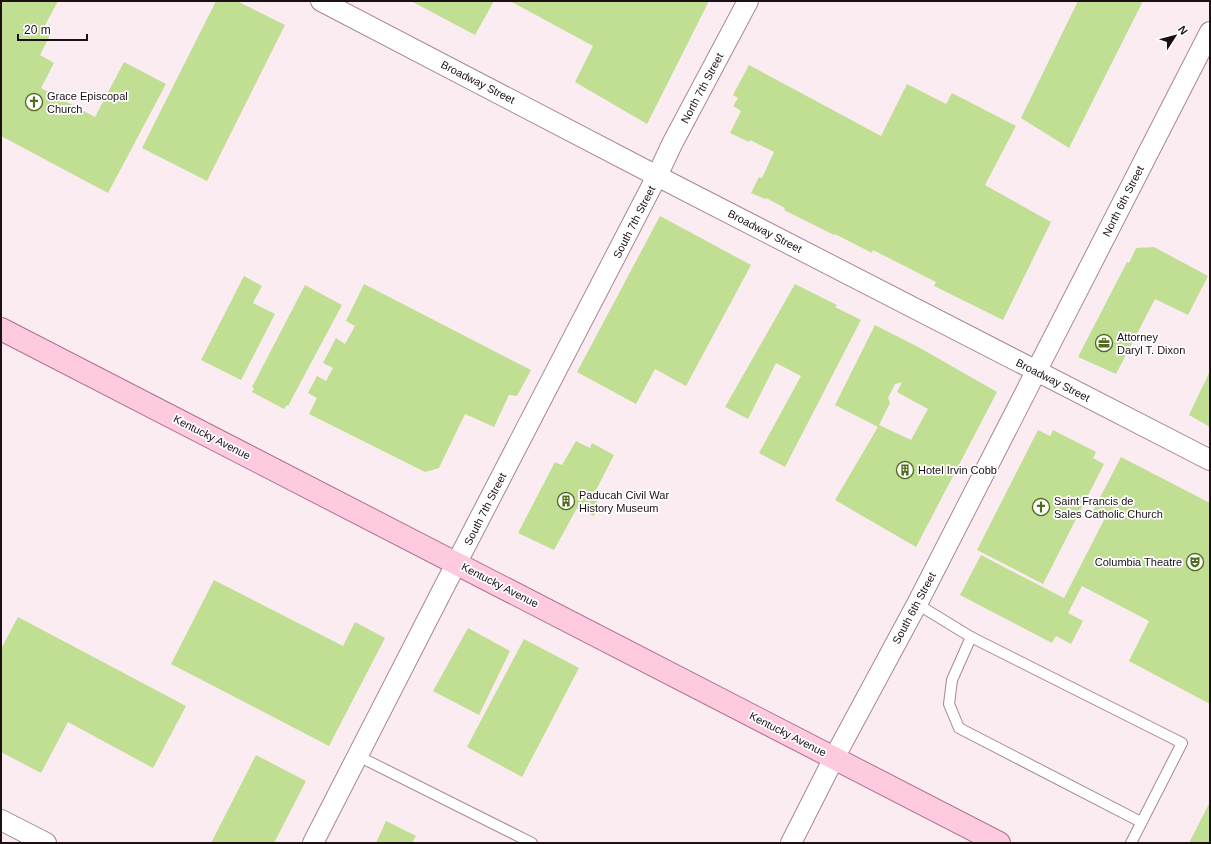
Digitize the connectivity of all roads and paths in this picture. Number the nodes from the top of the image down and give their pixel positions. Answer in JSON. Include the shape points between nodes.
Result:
{"nodes":[{"id":1,"x":321,"y":1,"type":"edge"},
{"id":2,"x":748,"y":1,"type":"edge"},
{"id":3,"x":1210,"y":32,"type":"edge"},
{"id":4,"x":658,"y":176,"type":"junction"},
{"id":5,"x":1,"y":329,"type":"edge"},
{"id":6,"x":1036,"y":371,"type":"junction"},
{"id":7,"x":1210,"y":460,"type":"edge"},
{"id":8,"x":457,"y":563,"type":"junction"},
{"id":9,"x":917,"y":604,"type":"junction"},
{"id":10,"x":971,"y":637,"type":"junction"},
{"id":11,"x":358,"y":756,"type":"junction"},
{"id":12,"x":834,"y":758,"type":"junction"},
{"id":13,"x":1,"y":820,"type":"edge"},
{"id":14,"x":1141,"y":822,"type":"junction"},
{"id":15,"x":46,"y":843,"type":"edge"},
{"id":16,"x":313,"y":843,"type":"edge"},
{"id":17,"x":532,"y":843,"type":"edge"},
{"id":18,"x":791,"y":843,"type":"edge"},
{"id":19,"x":999,"y":843,"type":"edge"},
{"id":20,"x":1130,"y":843,"type":"edge"}],
"edges":[{"from":1,"to":4,"type":"street","name":"Broadway Street"},
{"from":2,"to":4,"type":"street","name":"North 7th Street","via":[[672,144]]},
{"from":3,"to":6,"type":"street","name":"North 6th Street"},
{"from":4,"to":6,"type":"street","name":"Broadway Street"},
{"from":4,"to":8,"type":"street","name":"South 7th Street"},
{"from":5,"to":8,"type":"main road","name":"Kentucky Avenue"},
{"from":6,"to":7,"type":"street","name":"Broadway Street"},
{"from":6,"to":9,"type":"street","name":"South 6th Street"},
{"from":8,"to":11,"type":"street","name":"South 7th Street"},
{"from":8,"to":12,"type":"main road","name":"Kentucky Avenue"},
{"from":9,"to":10,"type":"lane"},
{"from":9,"to":12,"type":"street","name":"South 6th Street"},
{"from":10,"to":14,"type":"lane","via":[[952,680],[949,704],[959,728]]},
{"from":10,"to":14,"type":"lane","via":[[1182,744]]},
{"from":11,"to":16,"type":"street","name":"South 7th Street"},
{"from":11,"to":17,"type":"lane"},
{"from":12,"to":18,"type":"street","name":"South 6th Street"},
{"from":12,"to":19,"type":"main road","name":"Kentucky Avenue"},
{"from":13,"to":15,"type":"street"},
{"from":14,"to":20,"type":"lane"}]}
